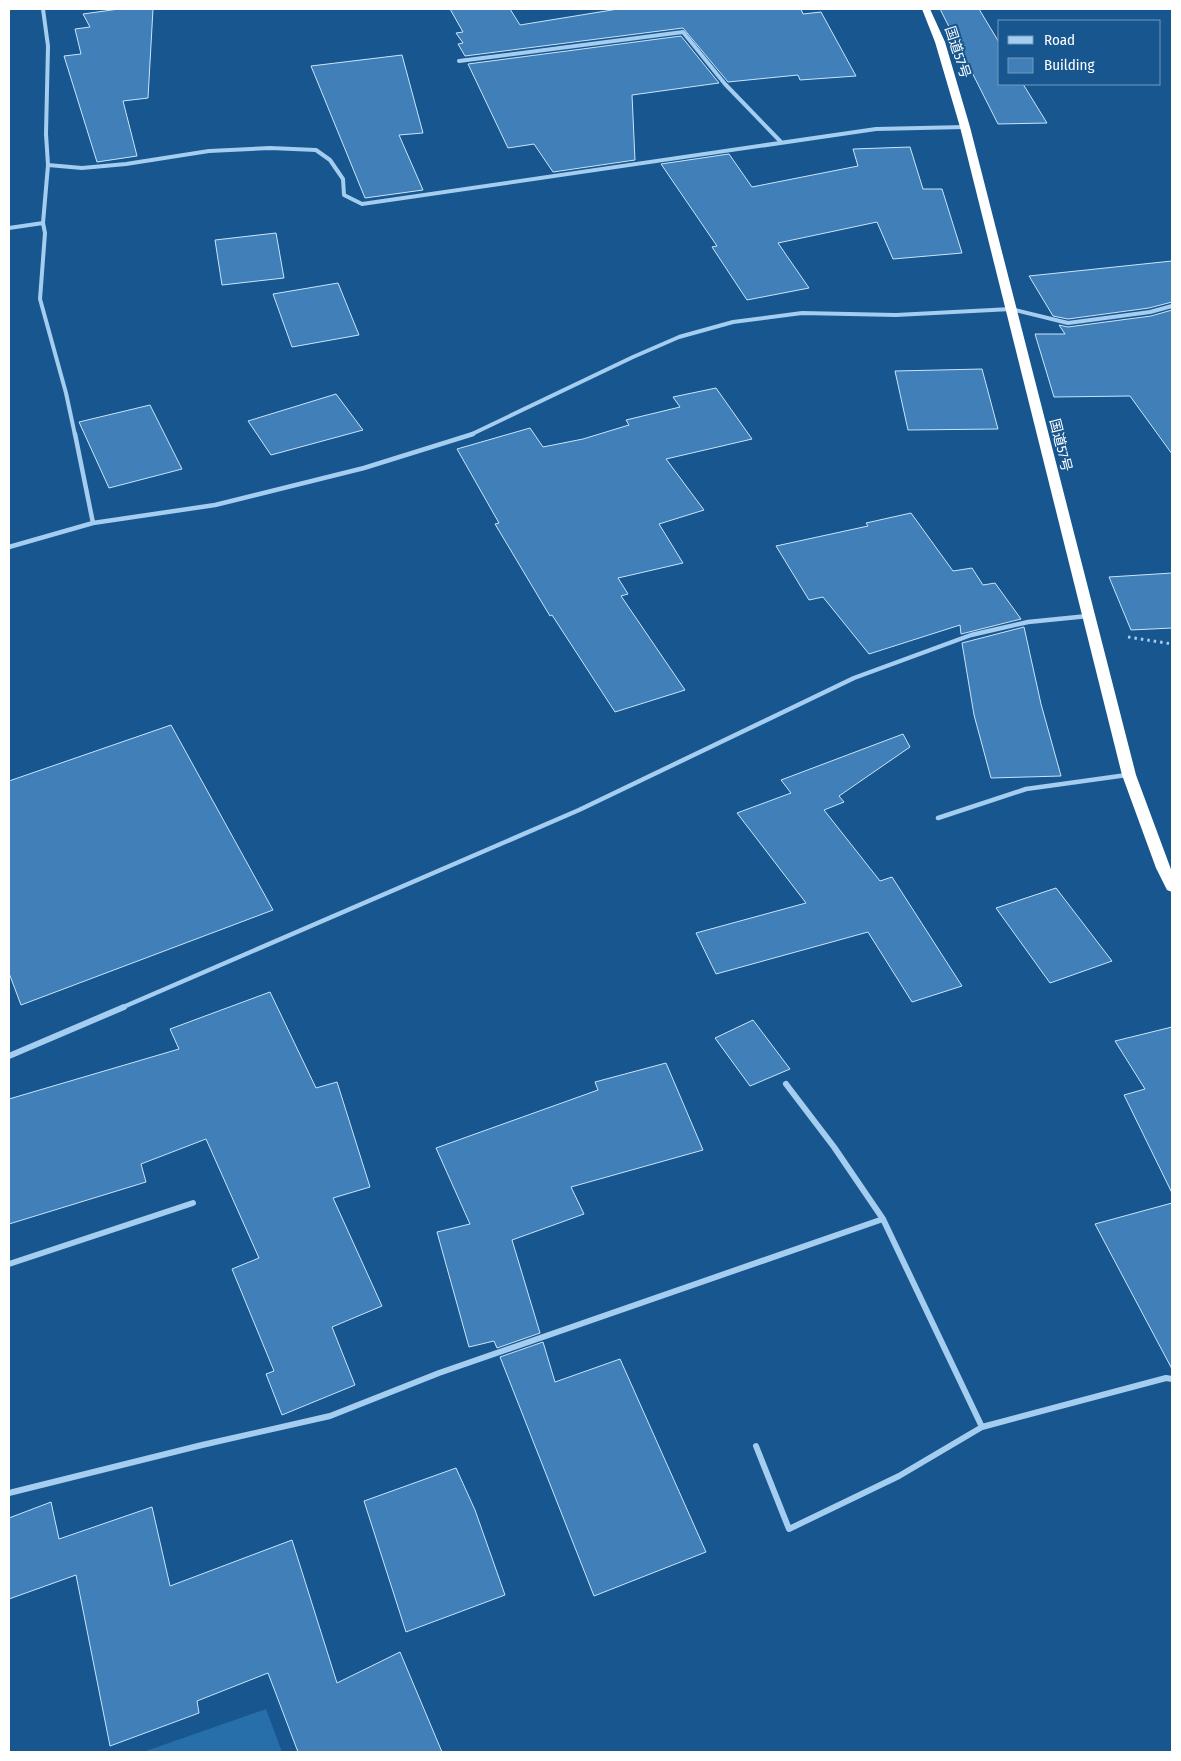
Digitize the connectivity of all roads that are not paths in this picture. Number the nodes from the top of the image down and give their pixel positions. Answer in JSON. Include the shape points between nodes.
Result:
{"nodes":[{"id":1,"x":43,"y":9,"type":"edge"},
{"id":2,"x":926,"y":9,"type":"edge"},
{"id":3,"x":459,"y":61,"type":"dead end"},
{"id":4,"x":965,"y":127,"type":"junction"},
{"id":5,"x":781,"y":142,"type":"junction"},
{"id":6,"x":48,"y":165,"type":"junction"},
{"id":7,"x":43,"y":223,"type":"junction"},
{"id":8,"x":9,"y":228,"type":"edge"},
{"id":9,"x":1172,"y":306,"type":"edge"},
{"id":10,"x":1011,"y":309,"type":"junction"},
{"id":11,"x":93,"y":523,"type":"junction"},
{"id":12,"x":9,"y":547,"type":"edge"},
{"id":13,"x":1088,"y":616,"type":"junction"},
{"id":14,"x":1129,"y":775,"type":"junction"},
{"id":15,"x":938,"y":818,"type":"dead end"},
{"id":16,"x":1172,"y":886,"type":"edge"},
{"id":17,"x":9,"y":1056,"type":"edge"},
{"id":18,"x":786,"y":1084,"type":"dead end"},
{"id":19,"x":193,"y":1202,"type":"dead end"},
{"id":20,"x":883,"y":1220,"type":"junction"},
{"id":21,"x":9,"y":1264,"type":"edge"},
{"id":22,"x":1172,"y":1378,"type":"edge"},
{"id":23,"x":982,"y":1427,"type":"junction"},
{"id":24,"x":756,"y":1446,"type":"dead end"},
{"id":25,"x":9,"y":1493,"type":"edge"}],
"edges":[{"from":1,"to":6,"type":"street","via":[[48,46]]},
{"from":2,"to":4,"type":"highway","name":"国道57号","via":[[940,42]]},
{"from":3,"to":5,"type":"street","via":[[683,32],[725,84]]},
{"from":4,"to":5,"type":"street","via":[[876,129]]},
{"from":4,"to":10,"type":"highway","name":"国道57号"},
{"from":5,"to":6,"type":"street","via":[[362,204],[344,195],[343,180],[330,160],[316,150],[209,151],[82,168]]},
{"from":6,"to":7,"type":"street"},
{"from":7,"to":8,"type":"street"},
{"from":7,"to":11,"type":"street","via":[[40,299],[66,393]]},
{"from":9,"to":10,"type":"street","via":[[1068,323]]},
{"from":10,"to":11,"type":"street","via":[[904,315],[802,313],[733,322],[679,337],[467,437],[364,468],[215,505]]},
{"from":10,"to":13,"type":"highway","name":"国道57号"},
{"from":11,"to":12,"type":"street"},
{"from":13,"to":14,"type":"highway","name":"国道57号"},
{"from":13,"to":17,"type":"street","via":[[1028,622],[971,635],[854,678],[579,810]]},
{"from":14,"to":15,"type":"street","via":[[1026,789]]},
{"from":14,"to":16,"type":"highway","name":"国道57号"},
{"from":18,"to":20,"type":"street"},
{"from":19,"to":21,"type":"street"},
{"from":20,"to":23,"type":"street"},
{"from":20,"to":25,"type":"street","via":[[439,1373],[330,1416],[202,1444]]},
{"from":22,"to":23,"type":"street"},
{"from":23,"to":24,"type":"street","via":[[899,1476],[789,1529]]}]}
